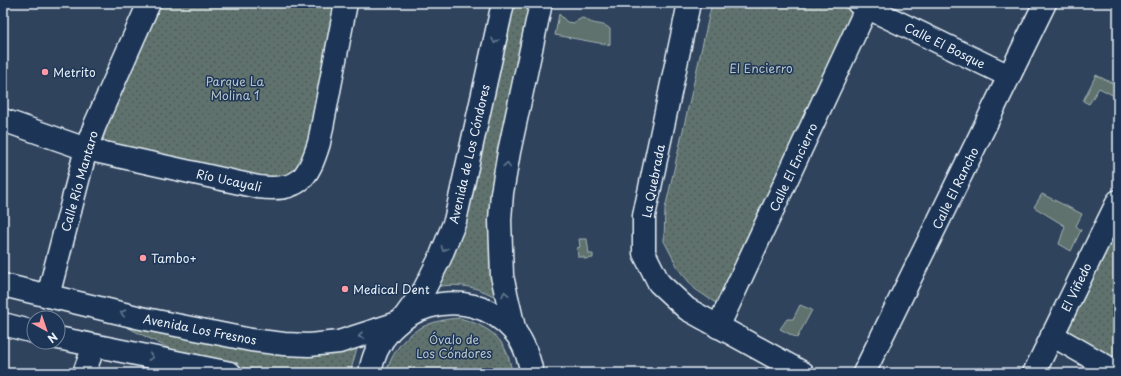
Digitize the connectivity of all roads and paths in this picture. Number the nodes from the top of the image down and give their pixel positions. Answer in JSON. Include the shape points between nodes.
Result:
{"nodes":[{"id":1,"x":150,"y":3,"type":"edge"},
{"id":2,"x":346,"y":3,"type":"edge"},
{"id":3,"x":501,"y":3,"type":"edge"},
{"id":4,"x":541,"y":3,"type":"edge"},
{"id":5,"x":690,"y":3,"type":"edge"},
{"id":6,"x":1045,"y":3,"type":"edge"},
{"id":7,"x":863,"y":5,"type":"edge"},
{"id":8,"x":1009,"y":76,"type":"junction"},
{"id":9,"x":3,"y":120,"type":"edge"},
{"id":10,"x":86,"y":149,"type":"junction"},
{"id":11,"x":1118,"y":201,"type":"edge"},
{"id":12,"x":3,"y":285,"type":"edge"},
{"id":13,"x":48,"y":296,"type":"junction"},
{"id":14,"x":401,"y":321,"type":"junction"},
{"id":15,"x":3,"y":324,"type":"edge"},
{"id":16,"x":718,"y":327,"type":"junction"},
{"id":17,"x":26,"y":330,"type":"edge"},
{"id":18,"x":515,"y":332,"type":"junction"},
{"id":19,"x":1052,"y":335,"type":"junction"},
{"id":20,"x":66,"y":340,"type":"edge"},
{"id":21,"x":94,"y":346,"type":"junction"},
{"id":22,"x":533,"y":369,"type":"edge"},
{"id":23,"x":84,"y":373,"type":"edge"},
{"id":24,"x":230,"y":373,"type":"edge"},
{"id":25,"x":370,"y":373,"type":"edge"},
{"id":26,"x":803,"y":373,"type":"edge"},
{"id":27,"x":864,"y":373,"type":"edge"},
{"id":28,"x":1034,"y":373,"type":"edge"},
{"id":29,"x":1118,"y":373,"type":"edge"}],
"edges":[{"from":1,"to":10,"type":"street","name":"Calle Río Mantaro"},
{"from":2,"to":10,"type":"street","name":"Río Ucayali","via":[[319,142],[313,163],[296,183],[287,188],[258,187]]},
{"from":3,"to":14,"type":"street","name":"Avenida de Los Cóndores","one_way":true,"via":[[455,221],[424,290]]},
{"from":18,"to":4,"type":"street","one_way":true,"via":[[502,276],[502,193]]},
{"from":5,"to":16,"type":"street","name":"La Quebrada","via":[[644,216],[644,253],[659,283],[687,309]]},
{"from":6,"to":8,"type":"street","name":"Calle El Rancho"},
{"from":7,"to":8,"type":"street","name":"Calle El Bosque"},
{"from":7,"to":16,"type":"street","name":"Calle El Encierro"},
{"from":8,"to":27,"type":"street","name":"Calle El Rancho"},
{"from":9,"to":10,"type":"street","name":"Río Ucayali"},
{"from":10,"to":13,"type":"street","name":"Calle Río Mantaro"},
{"from":11,"to":19,"type":"street","name":"El Viñedo"},
{"from":12,"to":13,"type":"street","name":"Avenida Los Fresnos"},
{"from":14,"to":13,"type":"street","name":"Avenida Los Fresnos","one_way":true,"via":[[339,342],[284,344],[251,340]]},
{"from":14,"to":18,"type":"street","via":[[428,306],[462,303],[478,307],[493,315]]},
{"from":14,"to":25,"type":"street","via":[[385,337],[376,351]]},
{"from":15,"to":17,"type":"street"},
{"from":16,"to":26,"type":"street","name":"La Quebrada"},
{"from":18,"to":22,"type":"street"},
{"from":19,"to":28,"type":"street","name":"El Viñedo"},
{"from":19,"to":29,"type":"street"},
{"from":20,"to":21,"type":"street"},
{"from":21,"to":23,"type":"street"},
{"from":21,"to":24,"type":"street","one_way":true}]}
